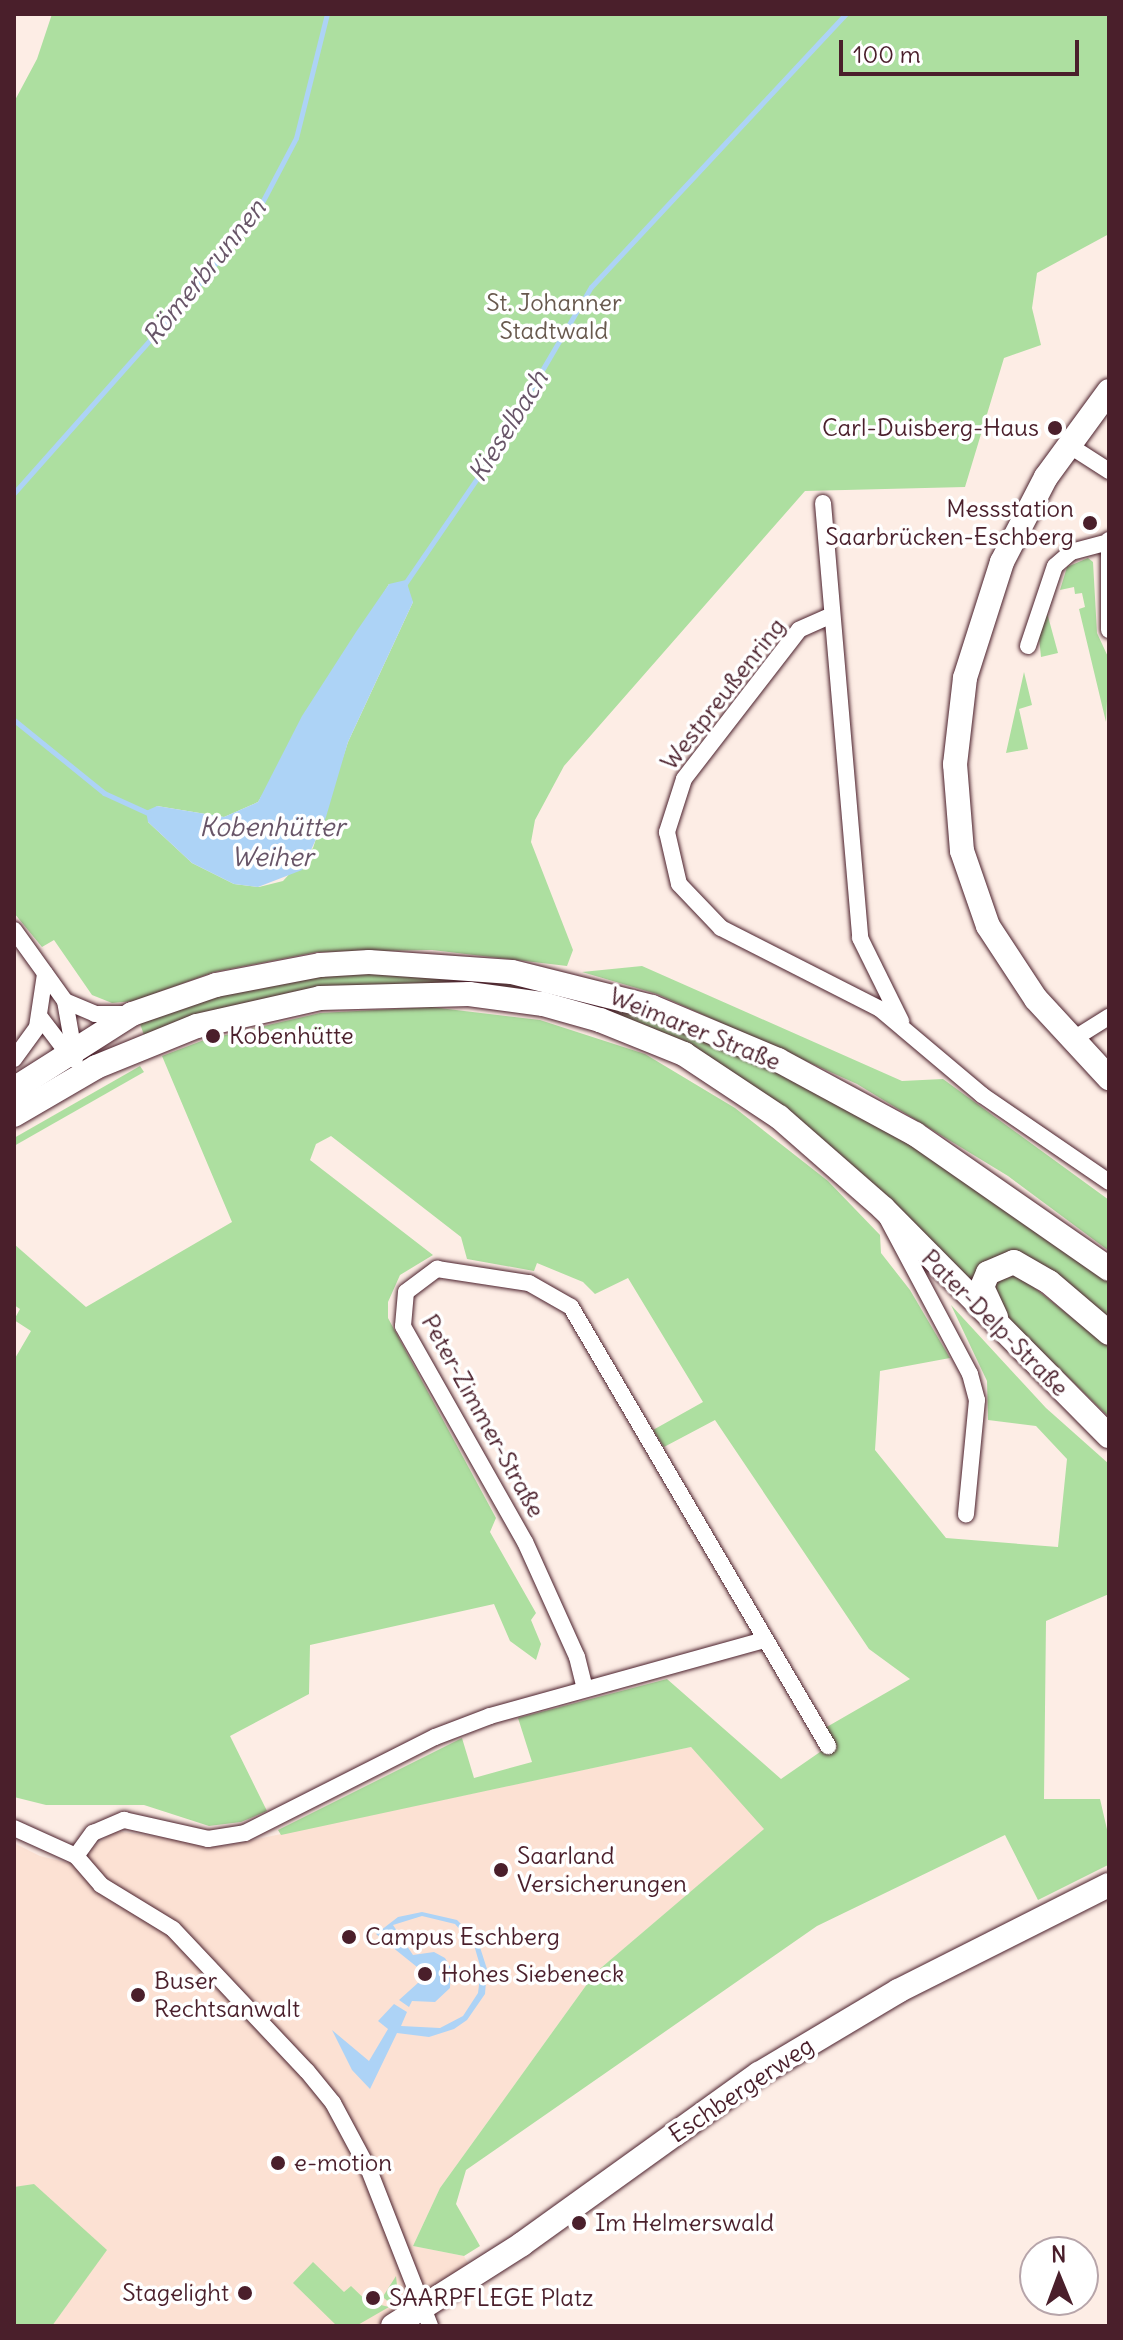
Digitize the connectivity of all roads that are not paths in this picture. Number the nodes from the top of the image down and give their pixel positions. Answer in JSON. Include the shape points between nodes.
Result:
{"nodes":[{"id":1,"x":1109,"y":391,"type":"edge"},
{"id":2,"x":1100,"y":418,"type":"edge"},
{"id":3,"x":1067,"y":444,"type":"junction"},
{"id":4,"x":1109,"y":471,"type":"edge"},
{"id":5,"x":823,"y":503,"type":"dead end"},
{"id":6,"x":1108,"y":541,"type":"edge"},
{"id":7,"x":1107,"y":609,"type":"edge"},
{"id":8,"x":832,"y":615,"type":"junction"},
{"id":9,"x":1109,"y":630,"type":"edge"},
{"id":10,"x":1028,"y":646,"type":"dead end"},
{"id":11,"x":14,"y":930,"type":"edge"},
{"id":12,"x":45,"y":974,"type":"junction"},
{"id":13,"x":65,"y":1001,"type":"junction"},
{"id":14,"x":132,"y":1014,"type":"junction"},
{"id":15,"x":40,"y":1017,"type":"junction"},
{"id":16,"x":1109,"y":1017,"type":"edge"},
{"id":17,"x":904,"y":1026,"type":"junction"},
{"id":18,"x":1075,"y":1038,"type":"junction"},
{"id":19,"x":1109,"y":1055,"type":"edge"},
{"id":20,"x":14,"y":1059,"type":"edge"},
{"id":21,"x":76,"y":1062,"type":"junction"},
{"id":22,"x":1109,"y":1078,"type":"edge"},
{"id":23,"x":20,"y":1102,"type":"edge"},
{"id":24,"x":1109,"y":1182,"type":"edge"},
{"id":25,"x":883,"y":1208,"type":"junction"},
{"id":26,"x":1109,"y":1269,"type":"edge"},
{"id":27,"x":1109,"y":1333,"type":"edge"},
{"id":28,"x":1010,"y":1340,"type":"junction"},
{"id":29,"x":1109,"y":1436,"type":"edge"},
{"id":30,"x":966,"y":1514,"type":"dead end"},
{"id":31,"x":764,"y":1640,"type":"junction"},
{"id":32,"x":585,"y":1689,"type":"junction"},
{"id":33,"x":828,"y":1746,"type":"dead end"},
{"id":34,"x":14,"y":1828,"type":"edge"},
{"id":35,"x":76,"y":1856,"type":"junction"},
{"id":36,"x":1109,"y":1885,"type":"edge"},
{"id":37,"x":426,"y":2317,"type":"edge"},
{"id":38,"x":393,"y":2326,"type":"edge"}],
"edges":[{"from":1,"to":2,"type":"street"},
{"from":2,"to":3,"type":"street"},
{"from":3,"to":4,"type":"street"},
{"from":3,"to":18,"type":"street","via":[[1022,521],[991,590],[965,678],[955,764],[962,851],[979,907],[1023,981]]},
{"from":5,"to":8,"type":"street","name":"Westpreußenring"},
{"from":6,"to":7,"type":"street"},
{"from":6,"to":10,"type":"street","via":[[1071,552],[1055,566]]},
{"from":7,"to":9,"type":"street"},
{"from":8,"to":17,"type":"street","name":"Westpreußenring","via":[[860,938]]},
{"from":8,"to":17,"type":"street","name":"Westpreußenring","via":[[799,630],[684,779],[669,820],[671,863],[691,900],[721,928],[842,988]]},
{"from":11,"to":12,"type":"street"},
{"from":12,"to":13,"type":"street"},
{"from":12,"to":15,"type":"street"},
{"from":13,"to":14,"type":"street","via":[[95,1014]]},
{"from":13,"to":21,"type":"street"},
{"from":14,"to":21,"type":"street","name":"Weimarer Straße"},
{"from":14,"to":26,"type":"street","name":"Weimarer Straße","via":[[230,982],[369,962],[474,967],[610,993],[699,1025],[850,1096],[1000,1188]]},
{"from":15,"to":20,"type":"street"},
{"from":15,"to":21,"type":"street"},
{"from":16,"to":18,"type":"street"},
{"from":17,"to":24,"type":"street","name":"Westpreußenring","via":[[982,1095]]},
{"from":18,"to":19,"type":"street"},
{"from":18,"to":22,"type":"street"},
{"from":21,"to":23,"type":"street","name":"Pater-Delp-Straße"},
{"from":21,"to":25,"type":"street","name":"Pater-Delp-Straße","via":[[208,1022],[320,998],[432,992],[531,1002],[600,1020],[684,1054],[779,1117]]},
{"from":25,"to":28,"type":"street","name":"Pater-Delp-Straße"},
{"from":25,"to":30,"type":"street","name":"Pater-Delp-Straße","via":[[970,1374],[977,1400]]},
{"from":27,"to":28,"type":"street","via":[[1049,1282],[1014,1262],[988,1273],[982,1287]]},
{"from":28,"to":29,"type":"street","name":"Pater-Delp-Straße"},
{"from":31,"to":32,"type":"street","via":[[745,1650]]},
{"from":31,"to":32,"type":"street","name":"Peter-Zimmer-Straße","via":[[571,1307],[529,1283],[437,1269],[406,1292],[403,1326],[525,1542],[577,1657]]},
{"from":31,"to":33,"type":"street","name":"Peter-Zimmer-Straße"},
{"from":32,"to":35,"type":"street","via":[[435,1737],[245,1833],[196,1838],[124,1820],[93,1833]]},
{"from":34,"to":35,"type":"street"},
{"from":35,"to":37,"type":"street","via":[[101,1885],[173,1929],[252,2008],[333,2103],[369,2170]]},
{"from":36,"to":37,"type":"street","name":"Eschbergerweg","via":[[898,1991],[791,2054]]},
{"from":37,"to":38,"type":"street","name":"Eschbergerweg"}]}
